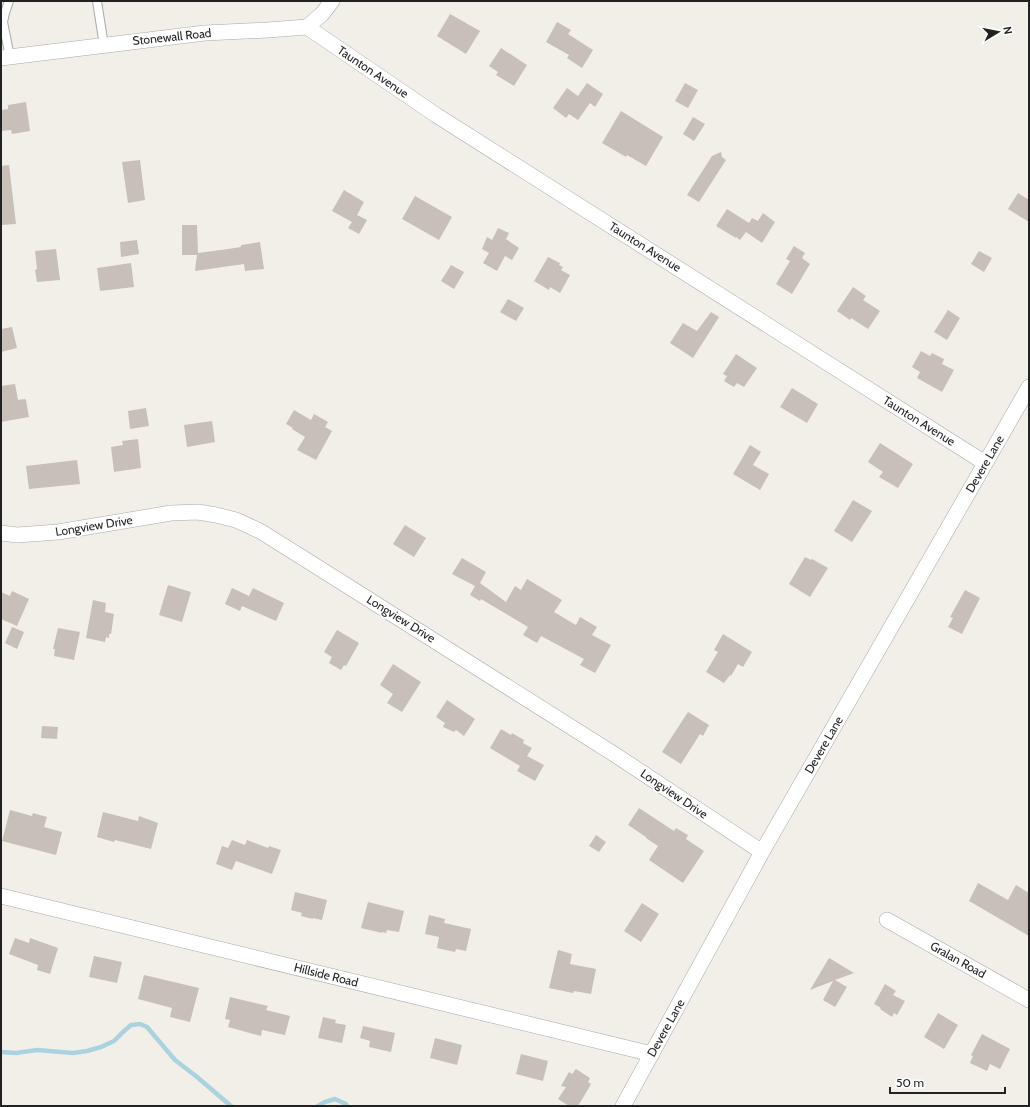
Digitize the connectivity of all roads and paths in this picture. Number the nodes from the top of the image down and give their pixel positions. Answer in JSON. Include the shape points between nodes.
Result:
{"nodes":[{"id":1,"x":9,"y":1,"type":"edge"},
{"id":2,"x":97,"y":1,"type":"edge"},
{"id":3,"x":332,"y":1,"type":"edge"},
{"id":4,"x":307,"y":27,"type":"junction"},
{"id":5,"x":104,"y":46,"type":"junction"},
{"id":6,"x":5,"y":58,"type":"edge"},
{"id":7,"x":1029,"y":387,"type":"edge"},
{"id":8,"x":985,"y":463,"type":"junction"},
{"id":9,"x":1,"y":533,"type":"edge"},
{"id":10,"x":762,"y":852,"type":"junction"},
{"id":11,"x":1,"y":896,"type":"edge"},
{"id":12,"x":886,"y":920,"type":"dead end"},
{"id":13,"x":1029,"y":1000,"type":"edge"},
{"id":14,"x":652,"y":1054,"type":"junction"},
{"id":15,"x":623,"y":1106,"type":"edge"}],
"edges":[{"from":1,"to":6,"type":"lane","via":[[3,22]]},
{"from":2,"to":5,"type":"lane"},
{"from":3,"to":4,"type":"street"},
{"from":4,"to":5,"type":"street","name":"Stonewall Road","via":[[205,33]]},
{"from":4,"to":8,"type":"street","name":"Taunton Avenue","via":[[436,115]]},
{"from":5,"to":6,"type":"street","name":"Stonewall Road"},
{"from":7,"to":8,"type":"street","name":"Devere Lane"},
{"from":8,"to":10,"type":"street","name":"Devere Lane"},
{"from":9,"to":10,"type":"street","name":"Longview Drive","via":[[17,535],[58,532],[171,513],[198,512],[236,520],[260,531],[306,560],[610,752]]},
{"from":10,"to":14,"type":"street","name":"Devere Lane"},
{"from":11,"to":14,"type":"street","name":"Hillside Road"},
{"from":12,"to":13,"type":"street","name":"Gralan Road"},
{"from":14,"to":15,"type":"street","name":"Devere Lane"}]}
